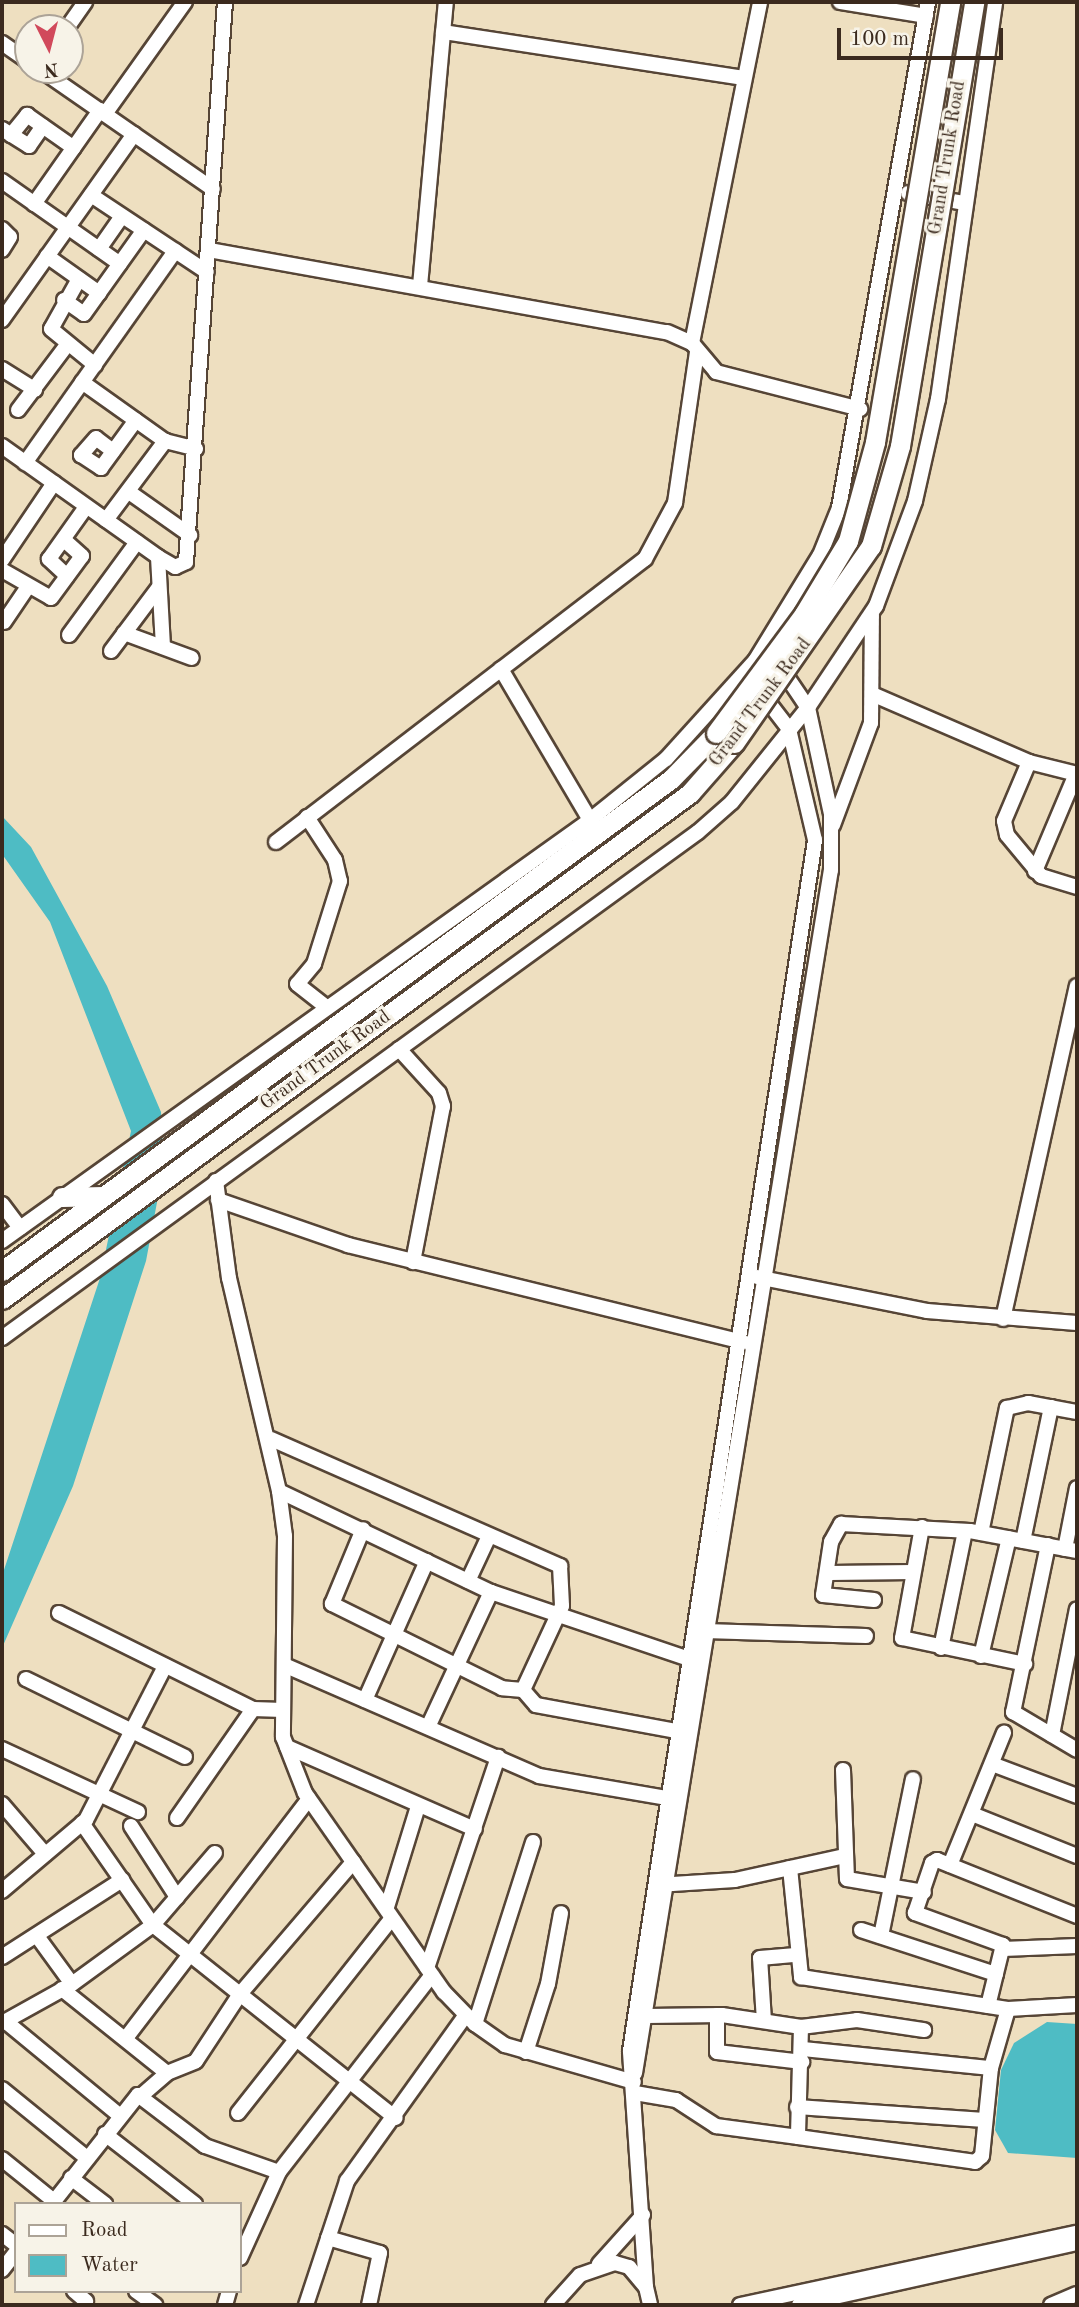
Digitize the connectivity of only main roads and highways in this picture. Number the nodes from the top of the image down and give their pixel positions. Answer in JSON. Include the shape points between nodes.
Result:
{"nodes":[{"id":1,"x":950,"y":2,"type":"edge"},
{"id":2,"x":974,"y":2,"type":"edge"},
{"id":3,"x":103,"y":1196,"type":"junction"},
{"id":4,"x":62,"y":1197,"type":"road end"},
{"id":5,"x":2,"y":1270,"type":"edge"},
{"id":6,"x":2,"y":1299,"type":"edge"}],
"edges":[{"from":1,"to":3,"type":"highway","name":"Grand Trunk Road","bridge":true,"via":[[875,442],[848,541],[804,614],[716,733],[671,779]]},
{"from":2,"to":6,"type":"highway","name":"Grand Trunk Road","bridge":true,"via":[[900,446],[872,546],[820,625],[690,793]]},
{"from":3,"to":4,"type":"highway"},
{"from":3,"to":5,"type":"highway","name":"Grand Trunk Road"}]}
